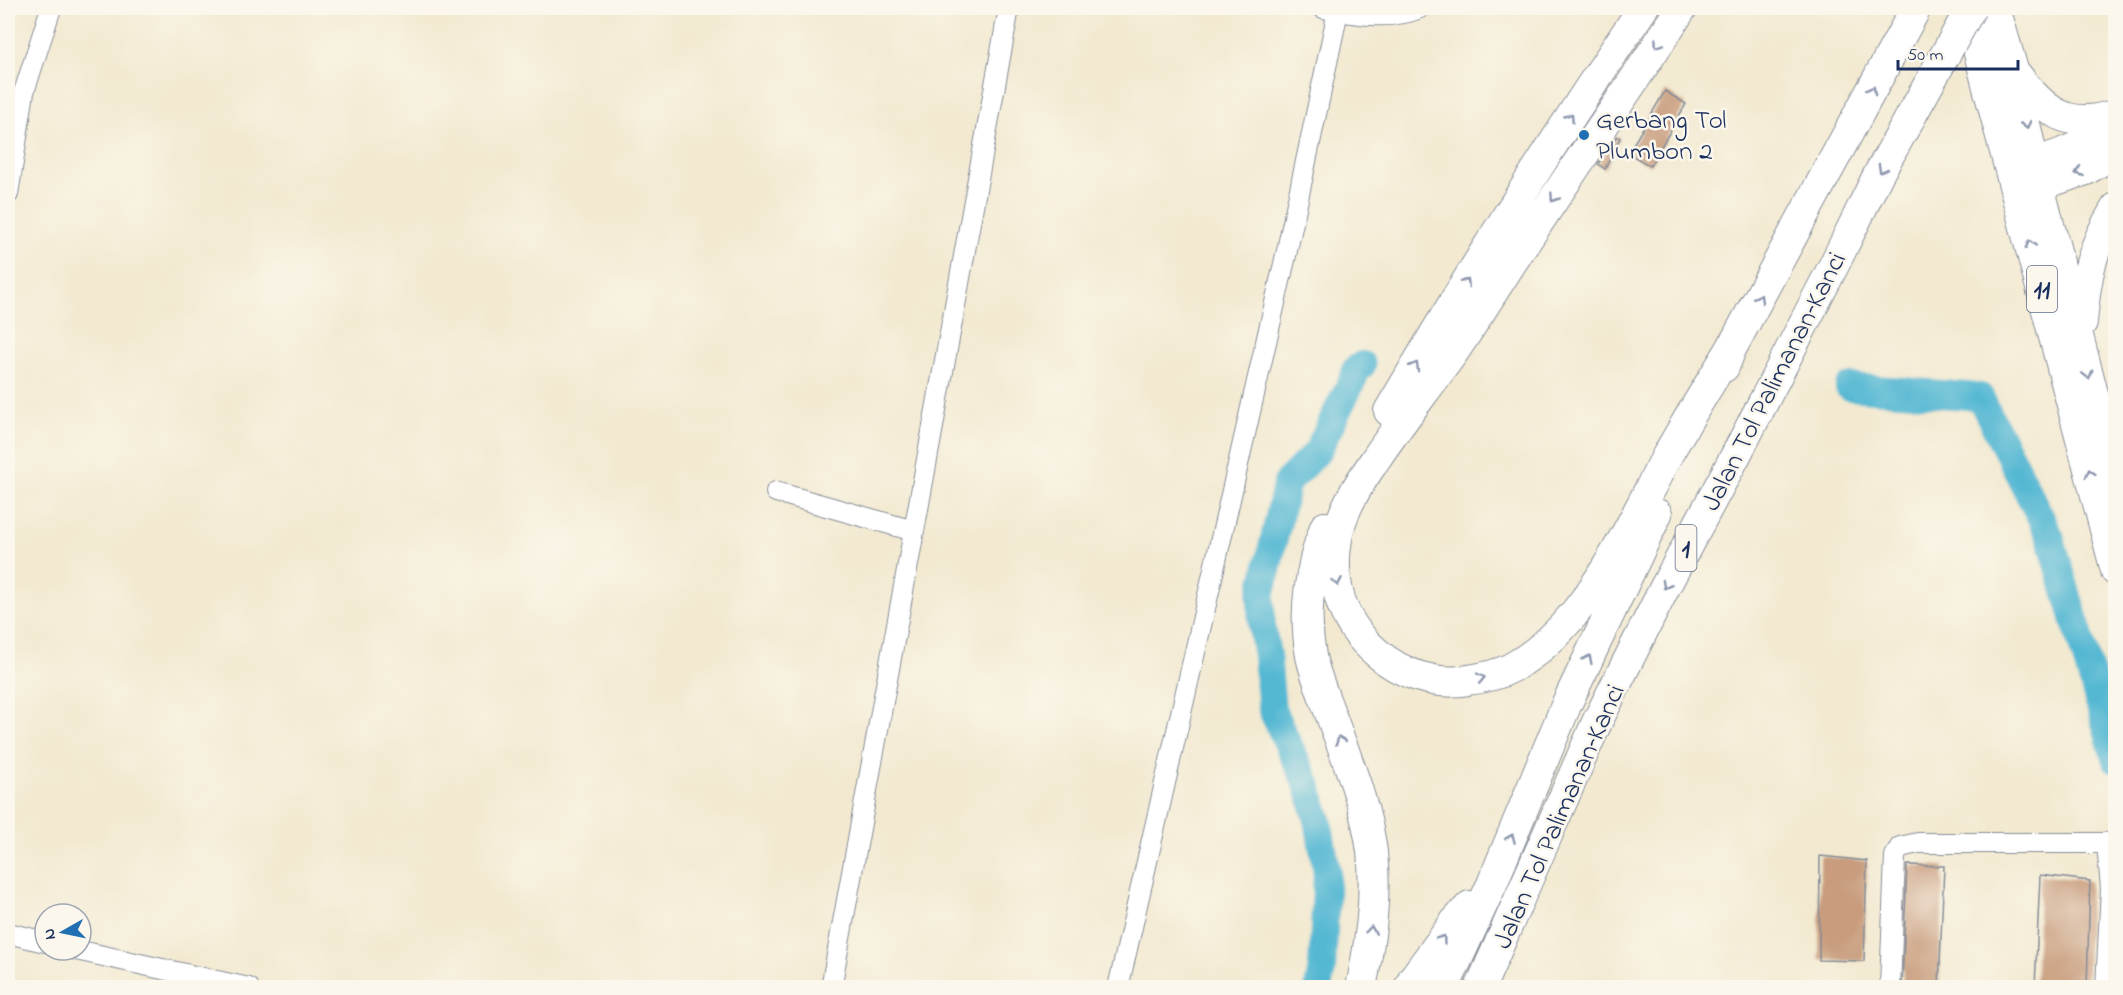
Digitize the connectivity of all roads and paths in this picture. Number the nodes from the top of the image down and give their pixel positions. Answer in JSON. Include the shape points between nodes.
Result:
{"nodes":[{"id":1,"x":51,"y":8,"type":"edge"},
{"id":2,"x":1009,"y":8,"type":"edge"},
{"id":3,"x":1420,"y":8,"type":"edge"},
{"id":4,"x":1643,"y":8,"type":"edge"},
{"id":5,"x":1682,"y":8,"type":"edge"},
{"id":6,"x":1969,"y":8,"type":"edge"},
{"id":7,"x":1995,"y":8,"type":"edge"},
{"id":8,"x":1330,"y":9,"type":"edge"},
{"id":9,"x":1913,"y":13,"type":"edge"},
{"id":10,"x":2013,"y":70,"type":"junction"},
{"id":11,"x":2115,"y":114,"type":"edge"},
{"id":12,"x":2115,"y":122,"type":"edge"},
{"id":13,"x":2115,"y":152,"type":"edge"},
{"id":14,"x":2025,"y":178,"type":"junction"},
{"id":15,"x":8,"y":194,"type":"edge"},
{"id":16,"x":2115,"y":208,"type":"edge"},
{"id":17,"x":2080,"y":343,"type":"junction"},
{"id":18,"x":1731,"y":349,"type":"junction"},
{"id":19,"x":2110,"y":442,"type":"edge"},
{"id":20,"x":2115,"y":482,"type":"edge"},
{"id":21,"x":776,"y":492,"type":"dead end"},
{"id":22,"x":914,"y":531,"type":"junction"},
{"id":23,"x":2115,"y":571,"type":"edge"},
{"id":24,"x":2111,"y":844,"type":"edge"},
{"id":25,"x":1492,"y":884,"type":"junction"},
{"id":26,"x":2113,"y":892,"type":"edge"},
{"id":27,"x":8,"y":933,"type":"edge"},
{"id":28,"x":33,"y":939,"type":"edge"},
{"id":29,"x":93,"y":954,"type":"edge"},
{"id":30,"x":249,"y":987,"type":"edge"},
{"id":31,"x":831,"y":987,"type":"edge"},
{"id":32,"x":1118,"y":987,"type":"edge"},
{"id":33,"x":1361,"y":987,"type":"edge"},
{"id":34,"x":1409,"y":987,"type":"edge"},
{"id":35,"x":1444,"y":987,"type":"edge"},
{"id":36,"x":1480,"y":987,"type":"edge"},
{"id":37,"x":1890,"y":987,"type":"edge"},
{"id":38,"x":2106,"y":987,"type":"edge"}],
"edges":[{"from":1,"to":15,"type":"street","via":[[24,92]]},
{"from":2,"to":22,"type":"street"},
{"from":3,"to":8,"type":"street","via":[[1376,15]]},
{"from":33,"to":4,"type":"highway","one_way":true,"via":[[1375,894],[1372,850],[1349,764],[1311,657],[1309,597],[1316,551],[1330,514],[1435,332],[1563,127]]},
{"from":5,"to":18,"type":"highway","one_way":true,"via":[[1455,349],[1357,488],[1340,526],[1334,560],[1336,585],[1346,616],[1378,654],[1415,675],[1459,682],[1509,669],[1556,634],[1591,592]]},
{"from":6,"to":14,"type":"highway","number":"11"},
{"from":6,"to":36,"type":"highway","name":"Jalan Tol Palimanan–Kanci","number":"1","one_way":true,"bridge":true,"via":[[1878,176],[1603,711]]},
{"from":7,"to":10,"type":"highway","number":"11"},
{"from":8,"to":32,"type":"street","via":[[1281,278]]},
{"from":18,"to":9,"type":"highway","name":"Jalan Tol Palimanan–Kanci","number":"1","one_way":true},
{"from":10,"to":11,"type":"highway","via":[[2031,94],[2061,118],[2098,120]]},
{"from":10,"to":14,"type":"highway","number":"11","one_way":true},
{"from":12,"to":14,"type":"highway"},
{"from":13,"to":14,"type":"highway","one_way":true,"via":[[2086,170]]},
{"from":14,"to":17,"type":"highway","number":"11"},
{"from":23,"to":14,"type":"highway","number":"11","one_way":true},
{"from":16,"to":17,"type":"highway","via":[[2091,255]]},
{"from":17,"to":19,"type":"highway","number":"11","one_way":true},
{"from":25,"to":18,"type":"highway","name":"Jalan Tol Palimanan–Kanci","number":"1","one_way":true,"via":[[1567,703],[1702,419]]},
{"from":19,"to":20,"type":"highway","number":"11"},
{"from":21,"to":22,"type":"street"},
{"from":22,"to":31,"type":"street"},
{"from":24,"to":26,"type":"street"},
{"from":24,"to":37,"type":"street","via":[[1918,843],[1900,847],[1895,856]]},
{"from":34,"to":25,"type":"highway","one_way":true,"via":[[1455,922]]},
{"from":25,"to":35,"type":"highway","name":"Jalan Tol Palimanan–Kanci","number":"1"},
{"from":26,"to":38,"type":"street"},
{"from":27,"to":28,"type":"street"},
{"from":29,"to":30,"type":"street"}]}
